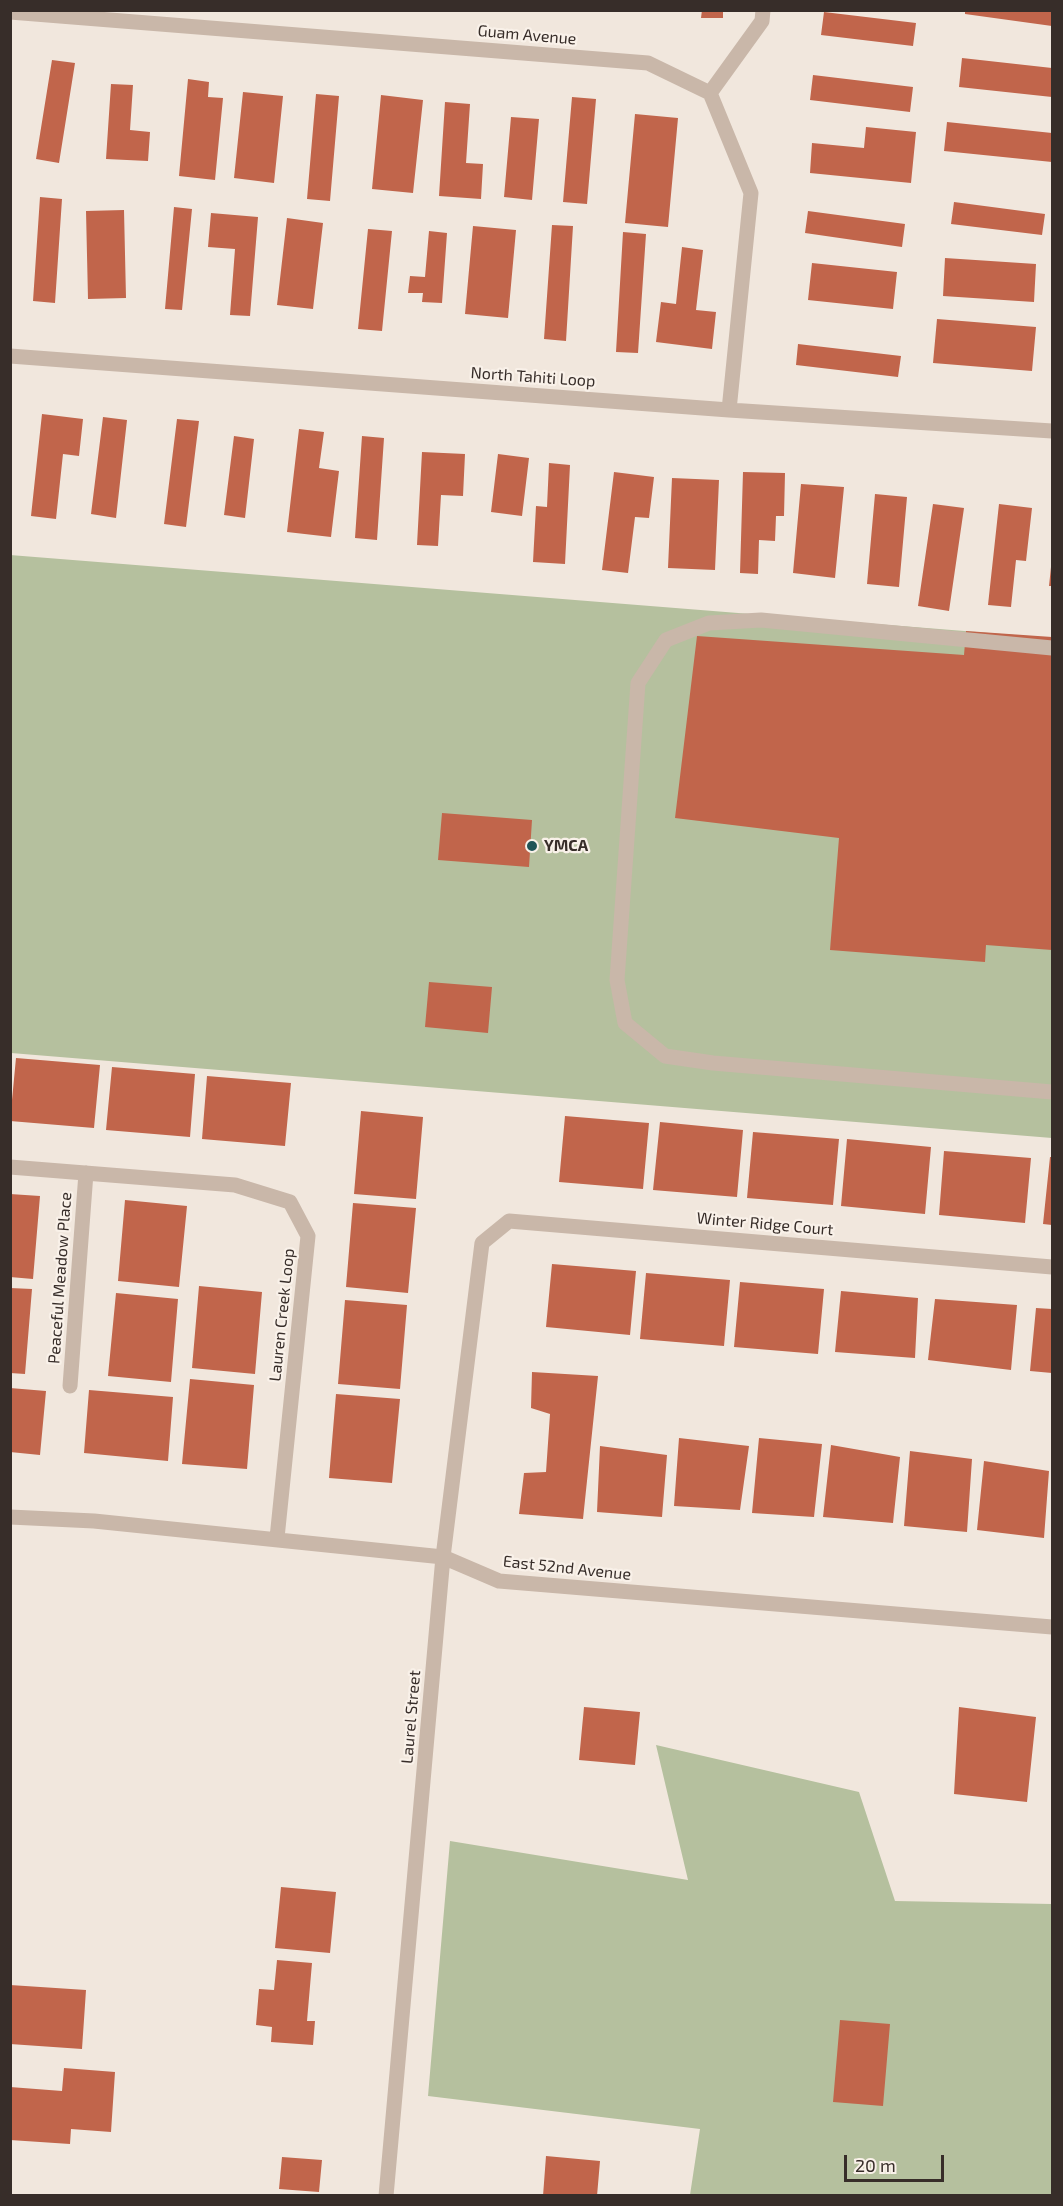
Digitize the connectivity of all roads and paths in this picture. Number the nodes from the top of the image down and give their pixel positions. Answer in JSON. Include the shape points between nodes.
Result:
{"nodes":[{"id":1,"x":763,"y":10,"type":"edge"},
{"id":2,"x":10,"y":12,"type":"edge"},
{"id":3,"x":710,"y":93,"type":"junction"},
{"id":4,"x":10,"y":356,"type":"edge"},
{"id":5,"x":729,"y":410,"type":"junction"},
{"id":6,"x":1053,"y":431,"type":"edge"},
{"id":7,"x":1053,"y":648,"type":"edge"},
{"id":8,"x":1053,"y":1092,"type":"edge"},
{"id":9,"x":10,"y":1167,"type":"edge"},
{"id":10,"x":86,"y":1173,"type":"junction"},
{"id":11,"x":482,"y":1243,"type":"joint"},
{"id":12,"x":1053,"y":1267,"type":"edge"},
{"id":13,"x":70,"y":1386,"type":"dead end"},
{"id":14,"x":10,"y":1517,"type":"edge"},
{"id":15,"x":277,"y":1538,"type":"junction"},
{"id":16,"x":443,"y":1557,"type":"junction"},
{"id":17,"x":1053,"y":1627,"type":"edge"},
{"id":18,"x":386,"y":2196,"type":"edge"}],
"edges":[{"from":1,"to":3,"type":"street","via":[[762,21]]},
{"from":2,"to":3,"type":"street","name":"Guam Avenue","via":[[648,63]]},
{"from":3,"to":5,"type":"street","via":[[751,193]]},
{"from":4,"to":5,"type":"street","name":"North Tahiti Loop"},
{"from":5,"to":6,"type":"street","name":"North Tahiti Loop"},
{"from":7,"to":8,"type":"street","via":[[761,620],[709,622],[666,639],[638,683],[617,980],[625,1023],[665,1056]]},
{"from":9,"to":10,"type":"street","name":"Lauren Creek Loop"},
{"from":10,"to":13,"type":"street","name":"Peaceful Meadow Place"},
{"from":10,"to":15,"type":"street","name":"Lauren Creek Loop","via":[[235,1185],[290,1202],[308,1236]]},
{"from":11,"to":12,"type":"street","name":"Winter Ridge Court","via":[[510,1221]]},
{"from":11,"to":16,"type":"street","name":"Laurel Street"},
{"from":14,"to":15,"type":"street","name":"East 52nd Avenue"},
{"from":15,"to":16,"type":"street","name":"East 52nd Avenue"},
{"from":16,"to":17,"type":"street","name":"East 52nd Avenue","via":[[499,1581]]},
{"from":16,"to":18,"type":"street","name":"Laurel Street"}]}
